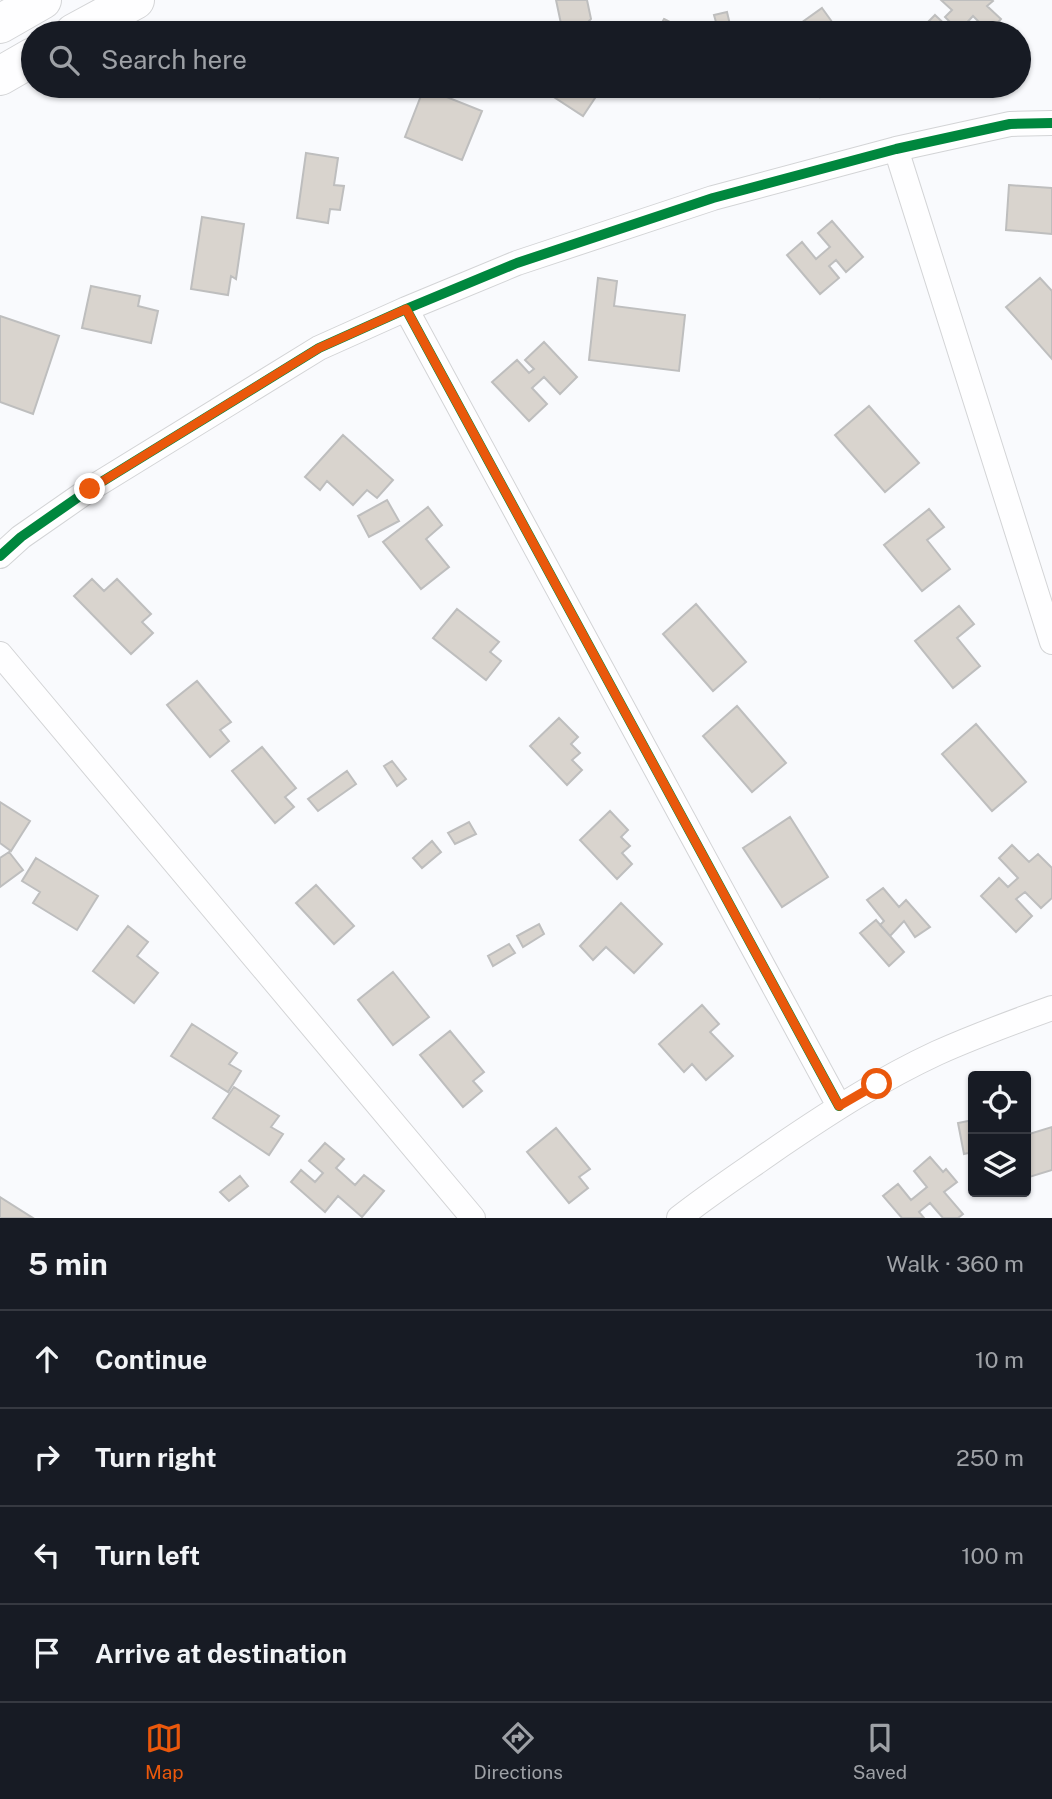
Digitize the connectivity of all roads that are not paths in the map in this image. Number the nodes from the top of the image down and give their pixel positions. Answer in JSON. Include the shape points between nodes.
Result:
{"nodes":[{"id":1,"x":42,"y":0,"type":"edge"},
{"id":2,"x":135,"y":0,"type":"edge"},
{"id":3,"x":96,"y":21,"type":"edge"},
{"id":4,"x":0,"y":24,"type":"edge"},
{"id":5,"x":21,"y":64,"type":"edge"},
{"id":6,"x":0,"y":76,"type":"edge"},
{"id":7,"x":1052,"y":123,"type":"edge"},
{"id":8,"x":896,"y":149,"type":"junction"},
{"id":9,"x":406,"y":309,"type":"junction"},
{"id":10,"x":0,"y":556,"type":"edge"},
{"id":11,"x":1052,"y":642,"type":"edge"},
{"id":12,"x":0,"y":654,"type":"edge"},
{"id":13,"x":1052,"y":1008,"type":"edge"},
{"id":14,"x":839,"y":1106,"type":"junction"},
{"id":15,"x":473,"y":1218,"type":"edge"},
{"id":16,"x":679,"y":1218,"type":"edge"}],
"edges":[{"from":1,"to":4,"type":"main road"},
{"from":2,"to":3,"type":"main road"},
{"from":5,"to":6,"type":"main road"},
{"from":7,"to":8,"type":"street","via":[[1010,124]]},
{"from":8,"to":9,"type":"street","via":[[713,198],[517,263]]},
{"from":8,"to":11,"type":"street"},
{"from":9,"to":10,"type":"street","via":[[319,348],[90,489]]},
{"from":9,"to":14,"type":"street"},
{"from":12,"to":15,"type":"street"},
{"from":13,"to":14,"type":"street","via":[[935,1054]]},
{"from":14,"to":16,"type":"street"}]}
